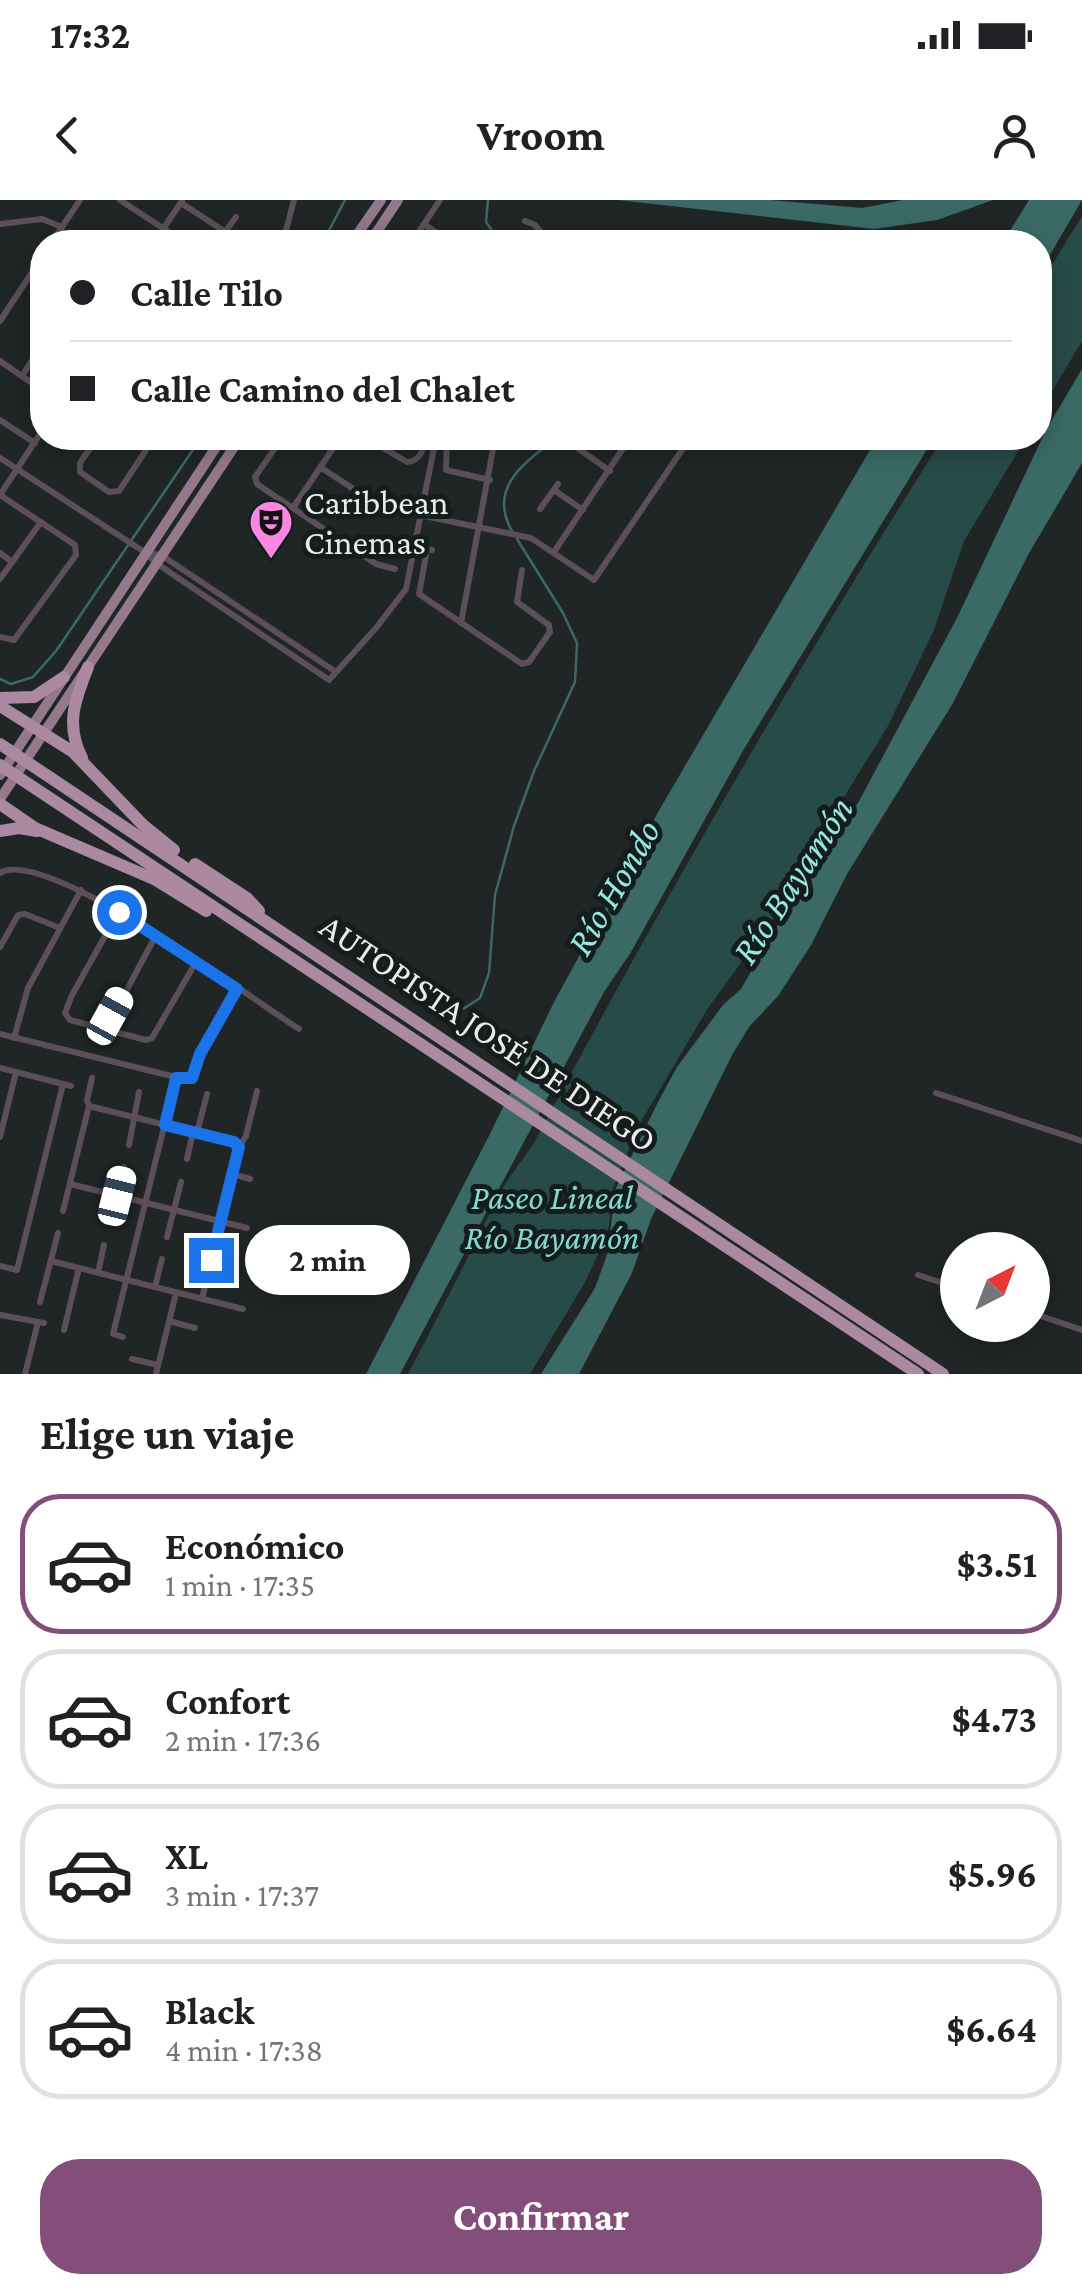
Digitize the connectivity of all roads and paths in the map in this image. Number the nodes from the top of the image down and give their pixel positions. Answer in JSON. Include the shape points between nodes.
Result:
{"nodes":[{"id":1,"x":80,"y":200,"type":"edge"},
{"id":2,"x":294,"y":200,"type":"edge"},
{"id":3,"x":380,"y":200,"type":"edge"},
{"id":4,"x":398,"y":200,"type":"edge"},
{"id":5,"x":440,"y":200,"type":"edge"},
{"id":6,"x":123,"y":201,"type":"edge"},
{"id":7,"x":182,"y":202,"type":"edge"},
{"id":8,"x":236,"y":217,"type":"dead end"},
{"id":9,"x":525,"y":221,"type":"dead end"},
{"id":10,"x":0,"y":224,"type":"edge"},
{"id":11,"x":424,"y":224,"type":"junction"},
{"id":12,"x":62,"y":228,"type":"joint"},
{"id":13,"x":163,"y":229,"type":"joint"},
{"id":14,"x":223,"y":230,"type":"edge"},
{"id":15,"x":227,"y":230,"type":"edge"},
{"id":16,"x":286,"y":230,"type":"edge"},
{"id":17,"x":360,"y":230,"type":"edge"},
{"id":18,"x":378,"y":230,"type":"edge"},
{"id":19,"x":420,"y":230,"type":"edge"},
{"id":20,"x":432,"y":230,"type":"edge"},
{"id":21,"x":538,"y":230,"type":"edge"},
{"id":22,"x":30,"y":275,"type":"edge"},
{"id":23,"x":0,"y":321,"type":"edge"},
{"id":24,"x":0,"y":361,"type":"edge"},
{"id":25,"x":30,"y":363,"type":"edge"},
{"id":26,"x":22,"y":376,"type":"junction"},
{"id":27,"x":30,"y":382,"type":"edge"},
{"id":28,"x":0,"y":420,"type":"edge"},
{"id":29,"x":30,"y":439,"type":"edge"},
{"id":30,"x":30,"y":450,"type":"edge"},
{"id":31,"x":89,"y":450,"type":"edge"},
{"id":32,"x":146,"y":450,"type":"edge"},
{"id":33,"x":213,"y":450,"type":"edge"},
{"id":34,"x":232,"y":450,"type":"edge"},
{"id":35,"x":275,"y":450,"type":"edge"},
{"id":36,"x":332,"y":450,"type":"edge"},
{"id":37,"x":386,"y":450,"type":"edge"},
{"id":38,"x":423,"y":450,"type":"edge"},
{"id":39,"x":434,"y":450,"type":"edge"},
{"id":40,"x":447,"y":450,"type":"edge"},
{"id":41,"x":494,"y":450,"type":"edge"},
{"id":42,"x":580,"y":450,"type":"edge"},
{"id":43,"x":622,"y":450,"type":"edge"},
{"id":44,"x":682,"y":450,"type":"edge"},
{"id":45,"x":0,"y":458,"type":"edge"},
{"id":46,"x":320,"y":467,"type":"junction"},
{"id":47,"x":18,"y":469,"type":"junction"},
{"id":48,"x":610,"y":470,"type":"junction"},
{"id":49,"x":490,"y":480,"type":"junction"},
{"id":50,"x":0,"y":495,"type":"edge"},
{"id":51,"x":293,"y":508,"type":"junction"},
{"id":52,"x":540,"y":509,"type":"dead end"},
{"id":53,"x":583,"y":510,"type":"junction"},
{"id":54,"x":421,"y":518,"type":"junction"},
{"id":55,"x":41,"y":522,"type":"junction"},
{"id":56,"x":481,"y":530,"type":"junction"},
{"id":57,"x":141,"y":550,"type":"junction"},
{"id":58,"x":432,"y":550,"type":"dead end"},
{"id":59,"x":554,"y":552,"type":"junction"},
{"id":60,"x":0,"y":554,"type":"edge"},
{"id":61,"x":158,"y":559,"type":"junction"},
{"id":62,"x":12,"y":562,"type":"junction"},
{"id":63,"x":395,"y":570,"type":"dead end"},
{"id":64,"x":522,"y":570,"type":"dead end"},
{"id":65,"x":0,"y":578,"type":"edge"},
{"id":66,"x":461,"y":623,"type":"junction"},
{"id":67,"x":0,"y":637,"type":"edge"},
{"id":68,"x":88,"y":668,"type":"junction"},
{"id":69,"x":336,"y":672,"type":"junction"},
{"id":70,"x":64,"y":677,"type":"junction"},
{"id":71,"x":0,"y":698,"type":"edge"},
{"id":72,"x":0,"y":706,"type":"edge"},
{"id":73,"x":38,"y":730,"type":"junction"},
{"id":74,"x":0,"y":744,"type":"edge"},
{"id":75,"x":0,"y":758,"type":"edge"},
{"id":76,"x":86,"y":765,"type":"junction"},
{"id":77,"x":0,"y":775,"type":"edge"},
{"id":78,"x":37,"y":779,"type":"junction"},
{"id":79,"x":0,"y":802,"type":"edge"},
{"id":80,"x":0,"y":831,"type":"edge"},
{"id":81,"x":50,"y":834,"type":"junction"},
{"id":82,"x":0,"y":873,"type":"edge"},
{"id":83,"x":81,"y":890,"type":"junction"},
{"id":84,"x":119,"y":912,"type":"junction"},
{"id":85,"x":274,"y":926,"type":"junction"},
{"id":86,"x":60,"y":928,"type":"junction"},
{"id":87,"x":156,"y":935,"type":"junction"},
{"id":88,"x":266,"y":941,"type":"junction"},
{"id":89,"x":302,"y":946,"type":"junction"},
{"id":90,"x":0,"y":947,"type":"edge"},
{"id":91,"x":196,"y":962,"type":"junction"},
{"id":92,"x":237,"y":989,"type":"junction"},
{"id":93,"x":298,"y":1029,"type":"dead end"},
{"id":94,"x":106,"y":1030,"type":"junction"},
{"id":95,"x":0,"y":1034,"type":"edge"},
{"id":96,"x":14,"y":1038,"type":"junction"},
{"id":97,"x":455,"y":1059,"type":"junction"},
{"id":98,"x":0,"y":1068,"type":"edge"},
{"id":99,"x":16,"y":1072,"type":"junction"},
{"id":100,"x":92,"y":1078,"type":"dead end"},
{"id":101,"x":176,"y":1078,"type":"junction"},
{"id":102,"x":258,"y":1091,"type":"dead end"},
{"id":103,"x":139,"y":1092,"type":"dead end"},
{"id":104,"x":936,"y":1093,"type":"dead end"},
{"id":105,"x":207,"y":1094,"type":"dead end"},
{"id":106,"x":89,"y":1106,"type":"junction"},
{"id":107,"x":136,"y":1118,"type":"junction"},
{"id":108,"x":165,"y":1125,"type":"junction"},
{"id":109,"x":195,"y":1133,"type":"junction"},
{"id":110,"x":0,"y":1137,"type":"edge"},
{"id":111,"x":1082,"y":1141,"type":"edge"},
{"id":112,"x":130,"y":1145,"type":"dead end"},
{"id":113,"x":239,"y":1147,"type":"junction"},
{"id":114,"x":187,"y":1159,"type":"dead end"},
{"id":115,"x":124,"y":1167,"type":"dead end"},
{"id":116,"x":233,"y":1174,"type":"junction"},
{"id":117,"x":250,"y":1179,"type":"dead end"},
{"id":118,"x":181,"y":1182,"type":"dead end"},
{"id":119,"x":70,"y":1184,"type":"junction"},
{"id":120,"x":117,"y":1196,"type":"junction"},
{"id":121,"x":146,"y":1202,"type":"junction"},
{"id":122,"x":63,"y":1210,"type":"dead end"},
{"id":123,"x":174,"y":1210,"type":"junction"},
{"id":124,"x":221,"y":1221,"type":"junction"},
{"id":125,"x":110,"y":1222,"type":"dead end"},
{"id":126,"x":247,"y":1228,"type":"dead end"},
{"id":127,"x":58,"y":1233,"type":"dead end"},
{"id":128,"x":167,"y":1237,"type":"dead end"},
{"id":129,"x":104,"y":1245,"type":"dead end"},
{"id":130,"x":162,"y":1259,"type":"dead end"},
{"id":131,"x":51,"y":1261,"type":"junction"},
{"id":132,"x":0,"y":1266,"type":"edge"},
{"id":133,"x":79,"y":1268,"type":"junction"},
{"id":134,"x":98,"y":1273,"type":"junction"},
{"id":135,"x":918,"y":1274,"type":"dead end"},
{"id":136,"x":126,"y":1280,"type":"junction"},
{"id":137,"x":940,"y":1282,"type":"edge"},
{"id":138,"x":154,"y":1287,"type":"junction"},
{"id":139,"x":176,"y":1292,"type":"junction"},
{"id":140,"x":202,"y":1299,"type":"junction"},
{"id":141,"x":40,"y":1302,"type":"dead end"},
{"id":142,"x":242,"y":1309,"type":"dead end"},
{"id":143,"x":0,"y":1315,"type":"edge"},
{"id":144,"x":1050,"y":1320,"type":"edge"},
{"id":145,"x":169,"y":1321,"type":"junction"},
{"id":146,"x":195,"y":1328,"type":"dead end"},
{"id":147,"x":64,"y":1330,"type":"dead end"},
{"id":148,"x":1082,"y":1330,"type":"edge"},
{"id":149,"x":123,"y":1337,"type":"dead end"},
{"id":150,"x":132,"y":1359,"type":"dead end"},
{"id":151,"x":157,"y":1370,"type":"edge"},
{"id":152,"x":25,"y":1374,"type":"edge"},
{"id":153,"x":918,"y":1374,"type":"edge"},
{"id":154,"x":943,"y":1374,"type":"edge"}],
"edges":[{"from":1,"to":12,"type":"street"},
{"from":2,"to":16,"type":"street"},
{"from":3,"to":17,"type":"main road"},
{"from":4,"to":18,"type":"main road"},
{"from":5,"to":11,"type":"street"},
{"from":6,"to":13,"type":"street"},
{"from":7,"to":13,"type":"street"},
{"from":7,"to":14,"type":"street"},
{"from":8,"to":15,"type":"street"},
{"from":9,"to":21,"type":"street"},
{"from":10,"to":12,"type":"street","via":[[42,219]]},
{"from":11,"to":19,"type":"street"},
{"from":11,"to":20,"type":"street"},
{"from":22,"to":23,"type":"street"},
{"from":24,"to":26,"type":"street"},
{"from":25,"to":26,"type":"street"},
{"from":26,"to":27,"type":"street"},
{"from":28,"to":29,"type":"street"},
{"from":30,"to":47,"type":"street"},
{"from":31,"to":32,"type":"street","via":[[80,472],[109,492],[118,491]]},
{"from":33,"to":57,"type":"main road"},
{"from":34,"to":61,"type":"main road"},
{"from":35,"to":51,"type":"street","via":[[256,482]]},
{"from":36,"to":46,"type":"street"},
{"from":37,"to":38,"type":"street","via":[[407,462]]},
{"from":39,"to":54,"type":"street"},
{"from":40,"to":49,"type":"street","via":[[446,470]]},
{"from":41,"to":49,"type":"street"},
{"from":42,"to":48,"type":"street"},
{"from":43,"to":48,"type":"street"},
{"from":44,"to":59,"type":"street","via":[[594,580]]},
{"from":45,"to":47,"type":"street"},
{"from":46,"to":51,"type":"street"},
{"from":46,"to":54,"type":"street","via":[[381,507]]},
{"from":47,"to":50,"type":"street"},
{"from":47,"to":57,"type":"street"},
{"from":48,"to":53,"type":"street"},
{"from":49,"to":56,"type":"street"},
{"from":50,"to":55,"type":"street"},
{"from":51,"to":63,"type":"street"},
{"from":52,"to":53,"type":"street","via":[[556,487]]},
{"from":53,"to":59,"type":"street"},
{"from":54,"to":56,"type":"street"},
{"from":54,"to":69,"type":"street","via":[[406,588]]},
{"from":55,"to":62,"type":"street"},
{"from":55,"to":67,"type":"street","via":[[75,545],[76,555],[14,640]]},
{"from":56,"to":59,"type":"street","via":[[530,538]]},
{"from":56,"to":66,"type":"street"},
{"from":57,"to":61,"type":"street"},
{"from":57,"to":70,"type":"main road"},
{"from":58,"to":66,"type":"street","via":[[419,594]]},
{"from":60,"to":62,"type":"street"},
{"from":61,"to":68,"type":"main road"},
{"from":61,"to":69,"type":"street"},
{"from":61,"to":69,"type":"street","via":[[328,680]]},
{"from":62,"to":65,"type":"street"},
{"from":64,"to":66,"type":"street","via":[[517,602],[550,632],[529,662],[522,664]]},
{"from":68,"to":73,"type":"main road"},
{"from":68,"to":76,"type":"highway","via":[[72,718]]},
{"from":70,"to":71,"type":"highway","via":[[34,697]]},
{"from":70,"to":73,"type":"main road"},
{"from":72,"to":73,"type":"highway"},
{"from":73,"to":76,"type":"highway"},
{"from":73,"to":77,"type":"main road"},
{"from":73,"to":79,"type":"main road"},
{"from":74,"to":78,"type":"highway","name":"AUTOPISTA JOSÉ DE DIEGO"},
{"from":75,"to":78,"type":"highway","name":"AUTOPISTA JOSÉ DE DIEGO"},
{"from":76,"to":85,"type":"highway","via":[[143,826],[247,898]]},
{"from":78,"to":85,"type":"highway","name":"AUTOPISTA JOSÉ DE DIEGO"},
{"from":78,"to":88,"type":"highway","name":"AUTOPISTA JOSÉ DE DIEGO"},
{"from":78,"to":89,"type":"highway"},
{"from":78,"to":97,"type":"highway"},
{"from":79,"to":81,"type":"highway"},
{"from":80,"to":81,"type":"highway"},
{"from":81,"to":88,"type":"highway","via":[[154,879],[232,928]]},
{"from":82,"to":83,"type":"street","via":[[27,868]]},
{"from":83,"to":84,"type":"street"},
{"from":83,"to":86,"type":"street"},
{"from":84,"to":87,"type":"street"},
{"from":84,"to":94,"type":"street","via":[[65,1014]]},
{"from":85,"to":89,"type":"highway","name":"AUTOPISTA JOSÉ DE DIEGO"},
{"from":86,"to":90,"type":"street","via":[[18,915]]},
{"from":86,"to":96,"type":"street","via":[[28,988]]},
{"from":87,"to":91,"type":"street"},
{"from":87,"to":94,"type":"street"},
{"from":88,"to":97,"type":"highway","name":"AUTOPISTA JOSÉ DE DIEGO"},
{"from":89,"to":97,"type":"highway","name":"AUTOPISTA JOSÉ DE DIEGO"},
{"from":91,"to":92,"type":"street"},
{"from":91,"to":94,"type":"street","via":[[152,1038]]},
{"from":92,"to":93,"type":"street"},
{"from":92,"to":101,"type":"street","via":[[192,1078]]},
{"from":95,"to":96,"type":"street"},
{"from":96,"to":101,"type":"street"},
{"from":97,"to":153,"type":"highway","name":"AUTOPISTA JOSÉ DE DIEGO"},
{"from":97,"to":154,"type":"highway","name":"AUTOPISTA JOSÉ DE DIEGO"},
{"from":98,"to":99,"type":"street"},
{"from":99,"to":110,"type":"street"},
{"from":99,"to":132,"type":"street","via":[[67,1085],[17,1270]]},
{"from":100,"to":106,"type":"street"},
{"from":101,"to":108,"type":"street"},
{"from":102,"to":113,"type":"street"},
{"from":103,"to":107,"type":"street"},
{"from":104,"to":111,"type":"street"},
{"from":105,"to":109,"type":"street"},
{"from":106,"to":107,"type":"street"},
{"from":106,"to":119,"type":"street"},
{"from":107,"to":108,"type":"street"},
{"from":107,"to":112,"type":"street"},
{"from":108,"to":109,"type":"street"},
{"from":108,"to":121,"type":"street"},
{"from":109,"to":113,"type":"street"},
{"from":109,"to":114,"type":"street"},
{"from":113,"to":116,"type":"street"},
{"from":115,"to":120,"type":"street"},
{"from":116,"to":117,"type":"street"},
{"from":116,"to":124,"type":"street"},
{"from":118,"to":123,"type":"street"},
{"from":119,"to":120,"type":"street"},
{"from":119,"to":122,"type":"street"},
{"from":120,"to":121,"type":"street"},
{"from":120,"to":125,"type":"street"},
{"from":121,"to":123,"type":"street"},
{"from":121,"to":136,"type":"street"},
{"from":123,"to":124,"type":"street"},
{"from":123,"to":128,"type":"street"},
{"from":124,"to":126,"type":"street"},
{"from":124,"to":140,"type":"street"},
{"from":127,"to":131,"type":"street"},
{"from":129,"to":134,"type":"street"},
{"from":130,"to":138,"type":"street"},
{"from":131,"to":133,"type":"street"},
{"from":131,"to":141,"type":"street"},
{"from":133,"to":134,"type":"street"},
{"from":133,"to":147,"type":"street"},
{"from":134,"to":136,"type":"street"},
{"from":135,"to":137,"type":"street"},
{"from":136,"to":138,"type":"street"},
{"from":136,"to":149,"type":"street","via":[[112,1334]]},
{"from":138,"to":139,"type":"street"},
{"from":139,"to":140,"type":"street"},
{"from":139,"to":145,"type":"street"},
{"from":140,"to":142,"type":"street"},
{"from":143,"to":152,"type":"street","via":[[41,1322]]},
{"from":144,"to":148,"type":"street"},
{"from":145,"to":146,"type":"street"},
{"from":145,"to":151,"type":"street"},
{"from":150,"to":151,"type":"street"}]}
